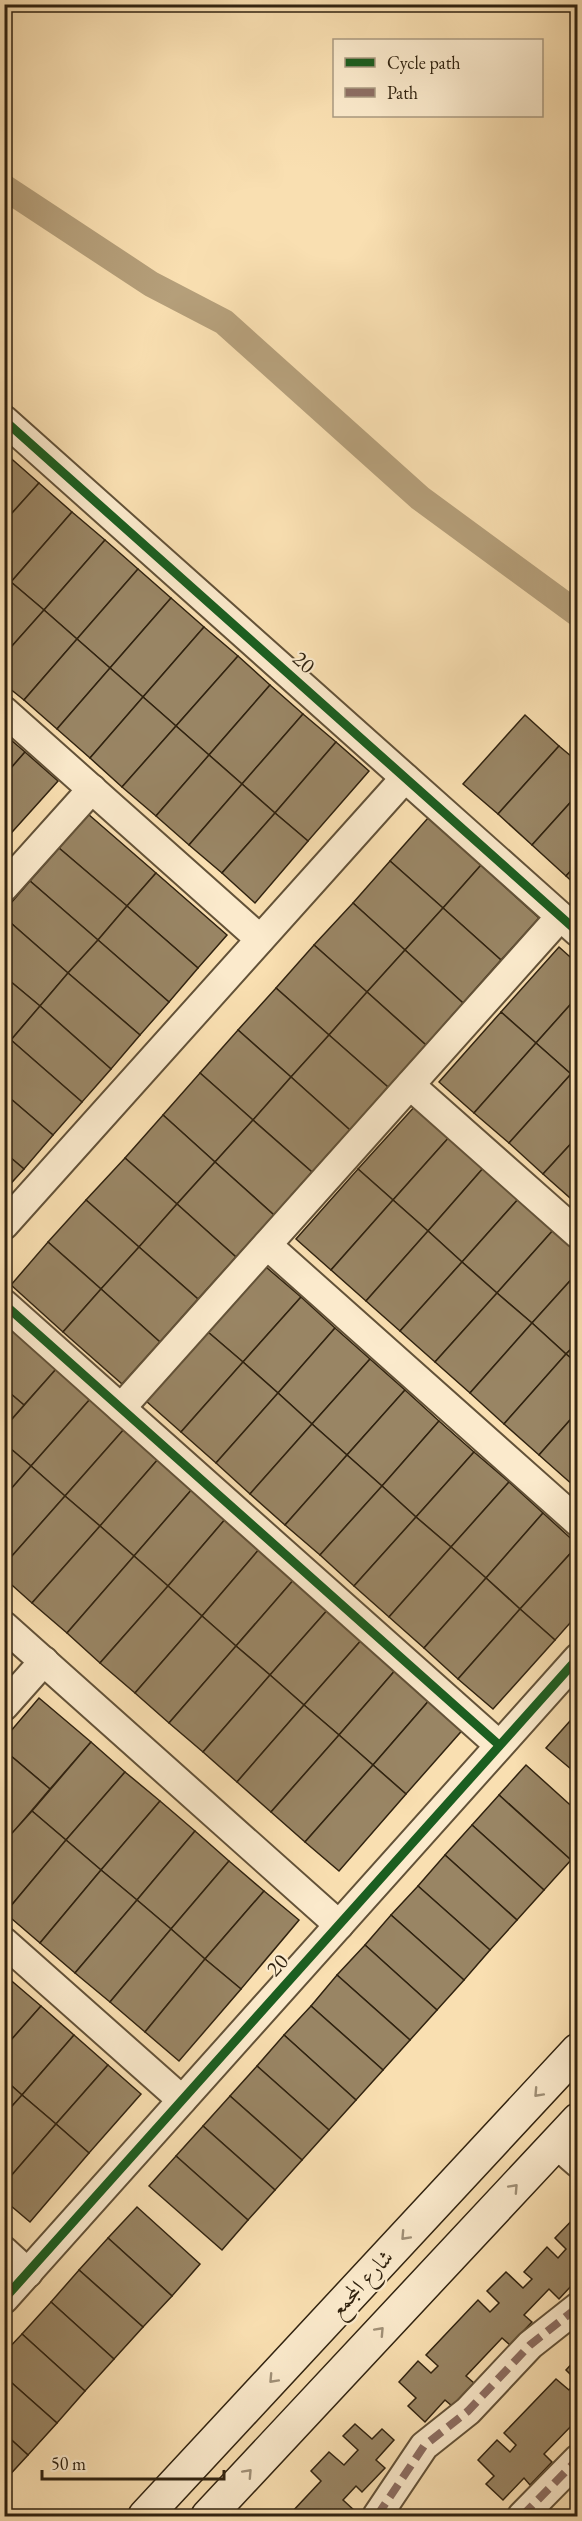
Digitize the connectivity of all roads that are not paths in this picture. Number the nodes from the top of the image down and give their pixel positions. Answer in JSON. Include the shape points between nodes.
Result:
{"nodes":[{"id":1,"x":4,"y":420,"type":"edge"},
{"id":2,"x":4,"y":711,"type":"edge"},
{"id":3,"x":405,"y":778,"type":"junction"},
{"id":4,"x":92,"y":789,"type":"junction"},
{"id":5,"x":4,"y":887,"type":"edge"},
{"id":6,"x":569,"y":924,"type":"edge"},
{"id":7,"x":260,"y":939,"type":"junction"},
{"id":8,"x":411,"y":1085,"type":"junction"},
{"id":9,"x":4,"y":1226,"type":"edge"},
{"id":10,"x":578,"y":1234,"type":"edge"},
{"id":11,"x":267,"y":1245,"type":"junction"},
{"id":12,"x":4,"y":1304,"type":"edge"},
{"id":13,"x":121,"y":1408,"type":"junction"},
{"id":14,"x":578,"y":1522,"type":"edge"},
{"id":15,"x":4,"y":1626,"type":"edge"},
{"id":16,"x":578,"y":1658,"type":"edge"},
{"id":17,"x":44,"y":1661,"type":"junction"},
{"id":18,"x":4,"y":1706,"type":"edge"},
{"id":19,"x":499,"y":1745,"type":"junction"},
{"id":20,"x":339,"y":1925,"type":"junction"},
{"id":21,"x":4,"y":1942,"type":"edge"},
{"id":22,"x":578,"y":2050,"type":"edge"},
{"id":23,"x":182,"y":2100,"type":"junction"},
{"id":24,"x":578,"y":2120,"type":"edge"},
{"id":25,"x":566,"y":2153,"type":"edge"},
{"id":26,"x":4,"y":2252,"type":"edge"},
{"id":27,"x":28,"y":2273,"type":"junction"},
{"id":28,"x":4,"y":2299,"type":"edge"},
{"id":29,"x":578,"y":2307,"type":"edge"},
{"id":30,"x":578,"y":2459,"type":"edge"},
{"id":31,"x":145,"y":2517,"type":"edge"},
{"id":32,"x":208,"y":2517,"type":"edge"},
{"id":33,"x":377,"y":2517,"type":"edge"},
{"id":34,"x":522,"y":2517,"type":"edge"}],
"edges":[{"from":1,"to":3,"type":"street","name":"20"},
{"from":2,"to":4,"type":"street"},
{"from":3,"to":6,"type":"street","name":"20"},
{"from":3,"to":7,"type":"street"},
{"from":4,"to":5,"type":"street"},
{"from":4,"to":7,"type":"street"},
{"from":6,"to":8,"type":"street"},
{"from":7,"to":9,"type":"street"},
{"from":8,"to":10,"type":"street"},
{"from":8,"to":11,"type":"street"},
{"from":11,"to":13,"type":"street"},
{"from":11,"to":14,"type":"street"},
{"from":12,"to":13,"type":"street"},
{"from":13,"to":19,"type":"street"},
{"from":15,"to":17,"type":"street"},
{"from":16,"to":19,"type":"street","name":"20"},
{"from":17,"to":18,"type":"street"},
{"from":17,"to":20,"type":"street"},
{"from":19,"to":20,"type":"street","name":"20"},
{"from":20,"to":23,"type":"street","name":"20"},
{"from":21,"to":23,"type":"street"},
{"from":22,"to":31,"type":"street","name":"شارع المجمع","one_way":true},
{"from":23,"to":27,"type":"street","name":"20"},
{"from":24,"to":25,"type":"street","name":"شارع المجمع"},
{"from":32,"to":25,"type":"street","name":"شارع المجمع","one_way":true},
{"from":26,"to":27,"type":"street"},
{"from":27,"to":28,"type":"street","name":"20"},
{"from":29,"to":33,"type":"street","via":[[530,2345],[468,2411],[424,2446]]},
{"from":30,"to":34,"type":"street"}]}
